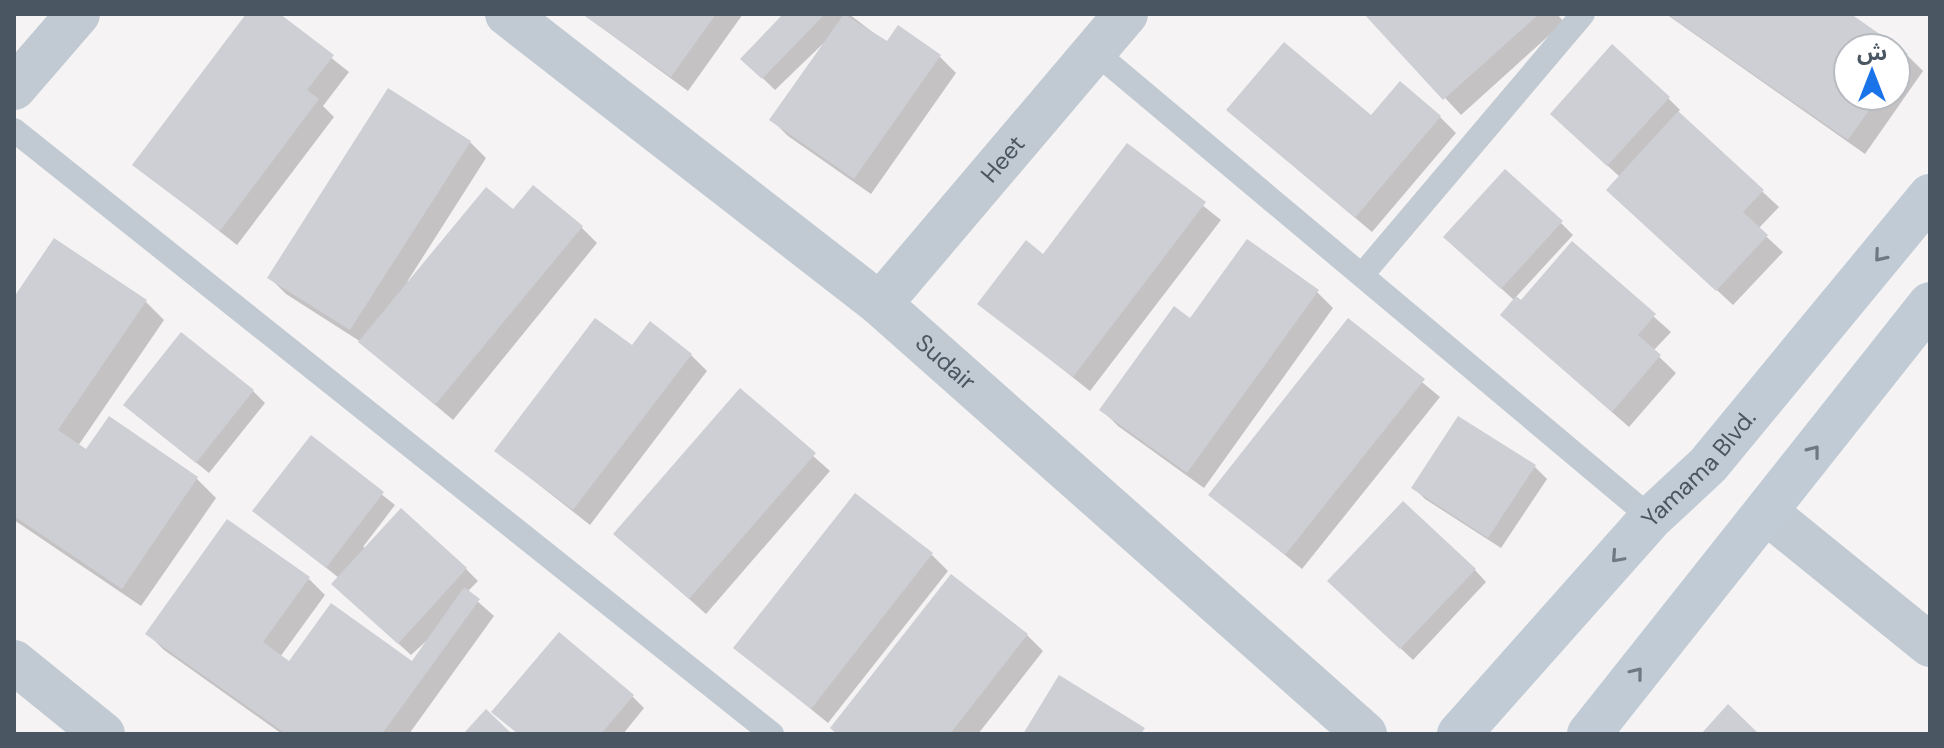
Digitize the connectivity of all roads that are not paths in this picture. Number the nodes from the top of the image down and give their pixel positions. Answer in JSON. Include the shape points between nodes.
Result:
{"nodes":[{"id":1,"x":78,"y":14,"type":"edge"},
{"id":2,"x":507,"y":14,"type":"edge"},
{"id":3,"x":1126,"y":14,"type":"edge"},
{"id":4,"x":1583,"y":14,"type":"edge"},
{"id":5,"x":1094,"y":51,"type":"junction"},
{"id":6,"x":14,"y":88,"type":"edge"},
{"id":7,"x":14,"y":130,"type":"edge"},
{"id":8,"x":1930,"y":196,"type":"edge"},
{"id":9,"x":1362,"y":275,"type":"junction"},
{"id":10,"x":880,"y":304,"type":"junction"},
{"id":11,"x":1930,"y":304,"type":"edge"},
{"id":12,"x":1766,"y":512,"type":"junction"},
{"id":13,"x":1651,"y":518,"type":"junction"},
{"id":14,"x":1930,"y":645,"type":"edge"},
{"id":15,"x":14,"y":662,"type":"edge"},
{"id":16,"x":103,"y":734,"type":"edge"},
{"id":17,"x":772,"y":734,"type":"edge"},
{"id":18,"x":1365,"y":734,"type":"edge"},
{"id":19,"x":1459,"y":734,"type":"edge"},
{"id":20,"x":1589,"y":734,"type":"edge"}],
"edges":[{"from":1,"to":6,"type":"street"},
{"from":2,"to":10,"type":"street","name":"Sudair"},
{"from":3,"to":5,"type":"street","name":"Heet"},
{"from":4,"to":9,"type":"lane"},
{"from":5,"to":9,"type":"lane"},
{"from":5,"to":10,"type":"street","name":"Heet"},
{"from":7,"to":17,"type":"lane"},
{"from":8,"to":13,"type":"main road","name":"Yamama Blvd.","one_way":true,"via":[[1708,465]]},
{"from":9,"to":13,"type":"lane"},
{"from":10,"to":18,"type":"street","name":"Sudair"},
{"from":12,"to":11,"type":"main road","one_way":true},
{"from":12,"to":14,"type":"street"},
{"from":20,"to":12,"type":"main road","one_way":true},
{"from":13,"to":19,"type":"main road","name":"Yamama Blvd.","one_way":true},
{"from":15,"to":16,"type":"street"}]}
